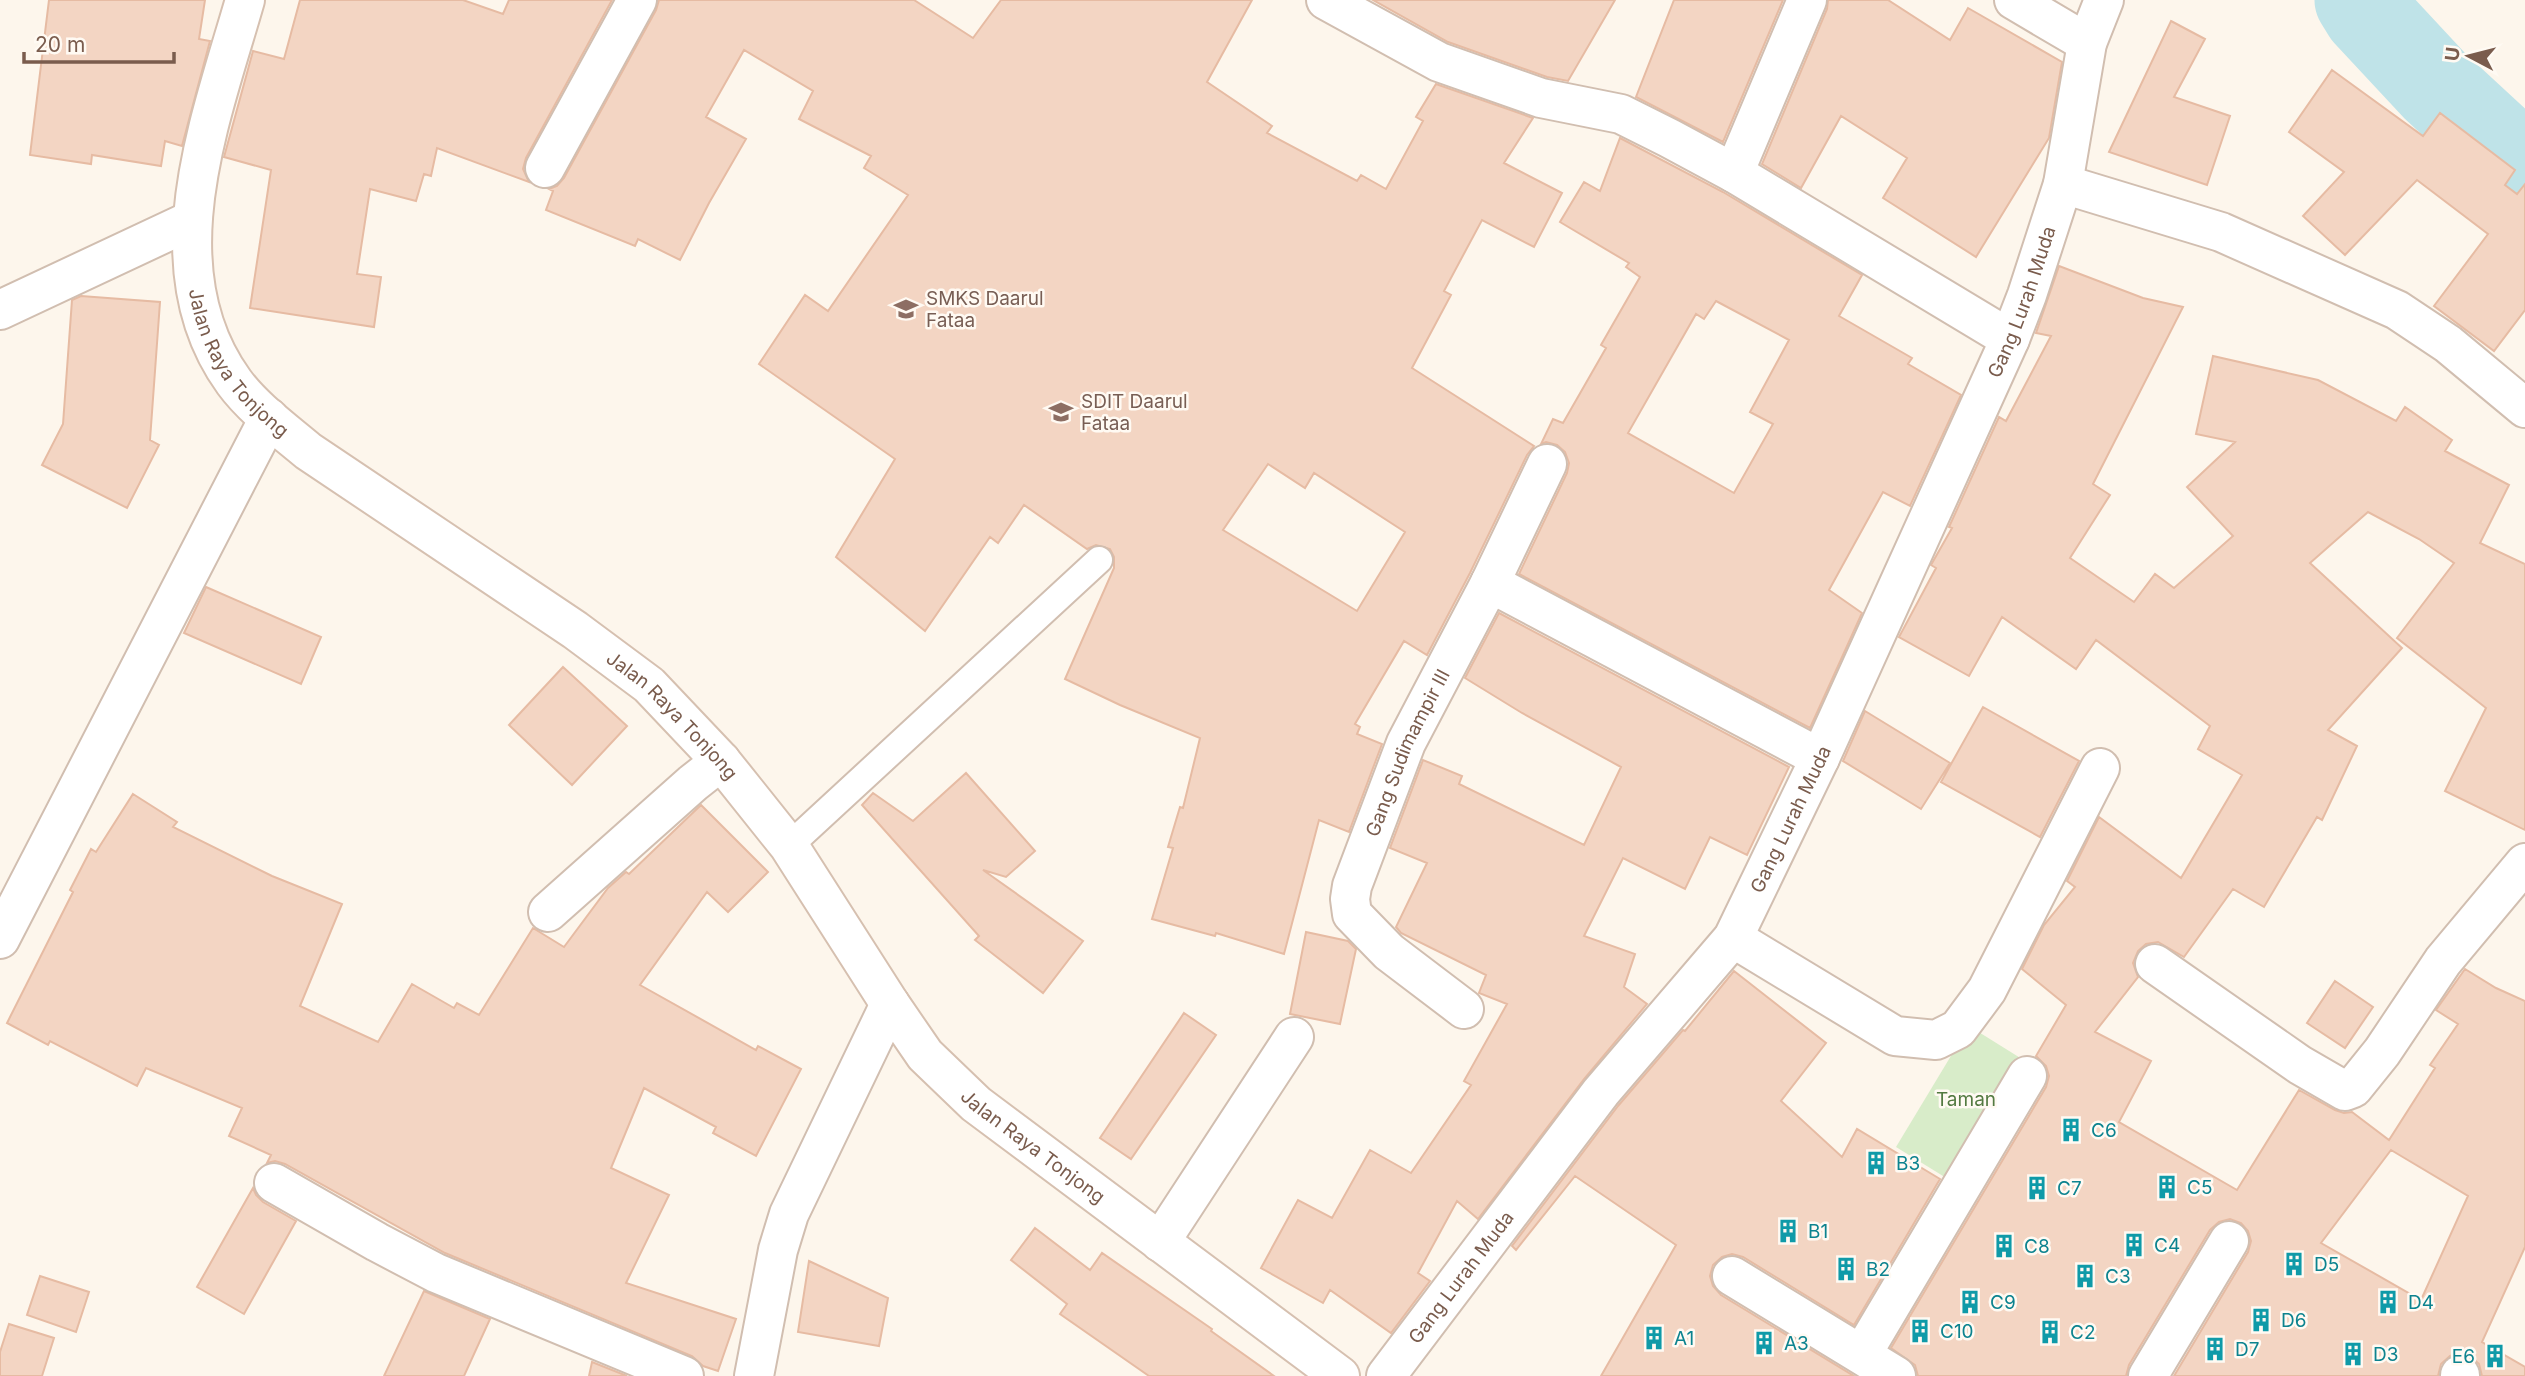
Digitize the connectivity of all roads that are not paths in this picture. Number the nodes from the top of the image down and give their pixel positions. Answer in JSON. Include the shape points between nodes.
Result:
{"nodes":[{"id":1,"x":245,"y":0,"type":"edge"},
{"id":2,"x":637,"y":0,"type":"edge"},
{"id":3,"x":1326,"y":0,"type":"edge"},
{"id":4,"x":1807,"y":0,"type":"edge"},
{"id":5,"x":2014,"y":0,"type":"edge"},
{"id":6,"x":2104,"y":0,"type":"edge"},
{"id":7,"x":2087,"y":43,"type":"junction"},
{"id":8,"x":545,"y":168,"type":"dead end"},
{"id":9,"x":1734,"y":173,"type":"junction"},
{"id":10,"x":2063,"y":184,"type":"junction"},
{"id":11,"x":192,"y":220,"type":"junction"},
{"id":12,"x":0,"y":310,"type":"edge"},
{"id":13,"x":2010,"y":339,"type":"junction"},
{"id":14,"x":2525,"y":408,"type":"edge"},
{"id":15,"x":269,"y":418,"type":"junction"},
{"id":16,"x":1547,"y":464,"type":"dead end"},
{"id":17,"x":1099,"y":560,"type":"dead end"},
{"id":18,"x":1490,"y":583,"type":"junction"},
{"id":19,"x":1820,"y":758,"type":"junction"},
{"id":20,"x":721,"y":761,"type":"junction"},
{"id":21,"x":2100,"y":768,"type":"dead end"},
{"id":22,"x":789,"y":846,"type":"junction"},
{"id":23,"x":2525,"y":863,"type":"edge"},
{"id":24,"x":548,"y":912,"type":"dead end"},
{"id":25,"x":1733,"y":938,"type":"junction"},
{"id":26,"x":0,"y":939,"type":"edge"},
{"id":27,"x":2155,"y":964,"type":"dead end"},
{"id":28,"x":890,"y":1004,"type":"junction"},
{"id":29,"x":1464,"y":1010,"type":"dead end"},
{"id":30,"x":1294,"y":1037,"type":"dead end"},
{"id":31,"x":2027,"y":1076,"type":"dead end"},
{"id":32,"x":274,"y":1183,"type":"dead end"},
{"id":33,"x":2229,"y":1241,"type":"dead end"},
{"id":34,"x":1160,"y":1242,"type":"junction"},
{"id":35,"x":1732,"y":1276,"type":"dead end"},
{"id":36,"x":1862,"y":1354,"type":"junction"},
{"id":37,"x":684,"y":1376,"type":"edge"},
{"id":38,"x":754,"y":1376,"type":"edge"},
{"id":39,"x":1340,"y":1376,"type":"edge"},
{"id":40,"x":1386,"y":1376,"type":"edge"},
{"id":41,"x":1896,"y":1376,"type":"edge"},
{"id":42,"x":2148,"y":1376,"type":"edge"}],
"edges":[{"from":1,"to":11,"type":"street","name":"Jalan Raya Tonjong","via":[[213,111]]},
{"from":2,"to":8,"type":"street"},
{"from":3,"to":9,"type":"street","via":[[1439,62],[1541,98],[1621,114]]},
{"from":4,"to":9,"type":"street"},
{"from":5,"to":7,"type":"street"},
{"from":6,"to":7,"type":"street","name":"Gang Lurah Muda"},
{"from":7,"to":10,"type":"street","name":"Gang Lurah Muda"},
{"from":9,"to":13,"type":"street"},
{"from":10,"to":13,"type":"street","name":"Gang Lurah Muda"},
{"from":10,"to":14,"type":"street","via":[[2221,232],[2397,310],[2448,344]]},
{"from":11,"to":12,"type":"street"},
{"from":11,"to":15,"type":"street","name":"Jalan Raya Tonjong","via":[[191,266],[205,325],[234,382]]},
{"from":13,"to":19,"type":"street","name":"Gang Lurah Muda"},
{"from":15,"to":20,"type":"street","name":"Jalan Raya Tonjong","via":[[308,450],[649,685]]},
{"from":15,"to":26,"type":"street"},
{"from":16,"to":18,"type":"street","name":"Gang Sudimampir III"},
{"from":17,"to":22,"type":"lane"},
{"from":18,"to":19,"type":"street"},
{"from":18,"to":29,"type":"street","name":"Gang Sudimampir III","via":[[1406,743],[1350,898],[1352,914],[1389,952]]},
{"from":19,"to":25,"type":"street","name":"Gang Lurah Muda"},
{"from":20,"to":22,"type":"street","name":"Jalan Raya Tonjong"},
{"from":20,"to":24,"type":"street"},
{"from":21,"to":25,"type":"street","via":[[1987,990],[1958,1029],[1936,1040],[1895,1036]]},
{"from":22,"to":28,"type":"street","name":"Jalan Raya Tonjong"},
{"from":23,"to":27,"type":"street","via":[[2443,961],[2382,1052],[2353,1088],[2345,1091]]},
{"from":25,"to":40,"type":"street","name":"Gang Lurah Muda","via":[[1601,1092]]},
{"from":28,"to":34,"type":"street","name":"Jalan Raya Tonjong","via":[[925,1055],[976,1104]]},
{"from":28,"to":38,"type":"street","via":[[789,1214]]},
{"from":30,"to":34,"type":"street"},
{"from":31,"to":36,"type":"street"},
{"from":32,"to":37,"type":"street","via":[[436,1273]]},
{"from":33,"to":42,"type":"street"},
{"from":34,"to":39,"type":"street","name":"Jalan Raya Tonjong"},
{"from":35,"to":36,"type":"street"},
{"from":36,"to":41,"type":"street"}]}
